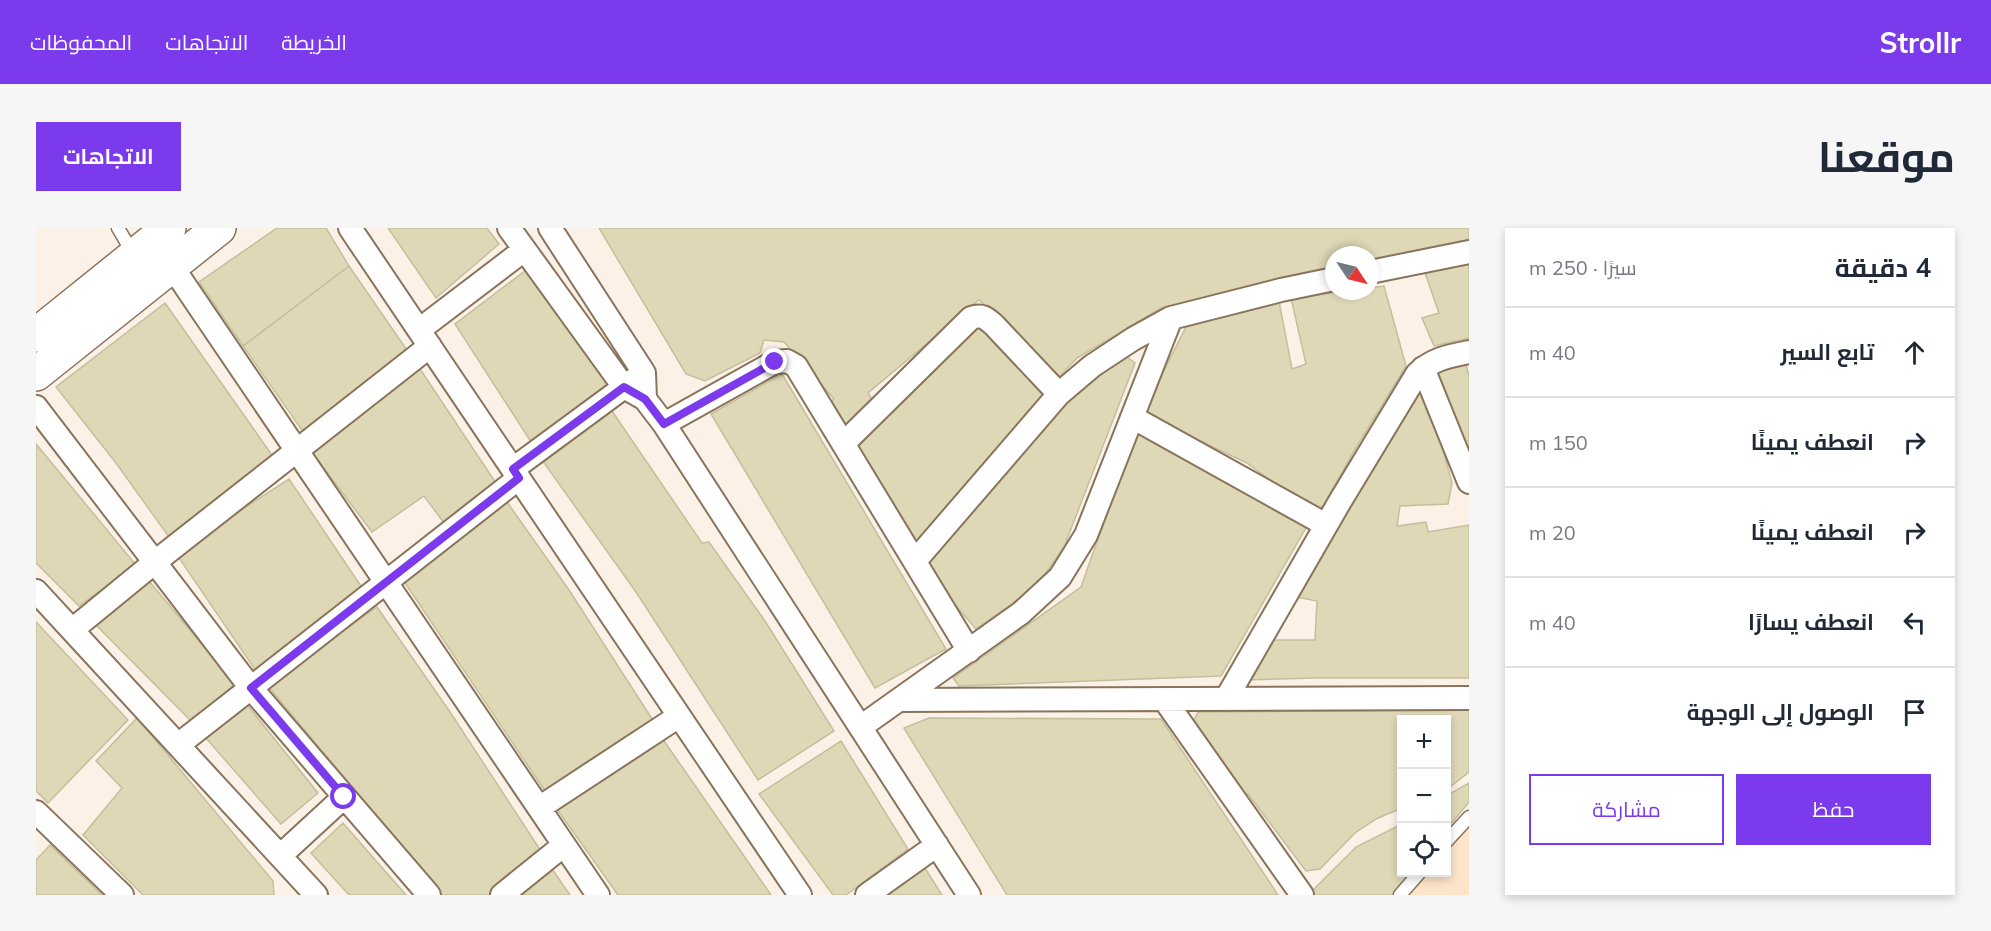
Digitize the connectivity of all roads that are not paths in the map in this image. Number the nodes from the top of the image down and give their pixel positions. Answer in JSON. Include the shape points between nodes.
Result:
{"nodes":[{"id":1,"x":118,"y":228,"type":"edge"},
{"id":2,"x":169,"y":228,"type":"edge"},
{"id":3,"x":219,"y":228,"type":"edge"},
{"id":4,"x":350,"y":228,"type":"edge"},
{"id":5,"x":509,"y":228,"type":"edge"},
{"id":6,"x":550,"y":228,"type":"edge"},
{"id":7,"x":524,"y":250,"type":"junction"},
{"id":8,"x":1469,"y":252,"type":"edge"},
{"id":9,"x":135,"y":256,"type":"junction"},
{"id":10,"x":171,"y":265,"type":"junction"},
{"id":11,"x":1379,"y":270,"type":"edge"},
{"id":12,"x":1325,"y":281,"type":"edge"},
{"id":13,"x":1172,"y":318,"type":"junction"},
{"id":14,"x":36,"y":335,"type":"edge"},
{"id":15,"x":425,"y":338,"type":"junction"},
{"id":16,"x":1469,"y":352,"type":"edge"},
{"id":17,"x":1423,"y":368,"type":"junction"},
{"id":18,"x":644,"y":373,"type":"junction"},
{"id":19,"x":36,"y":374,"type":"edge"},
{"id":20,"x":624,"y":387,"type":"junction"},
{"id":21,"x":1059,"y":394,"type":"junction"},
{"id":22,"x":645,"y":399,"type":"junction"},
{"id":23,"x":36,"y":407,"type":"edge"},
{"id":24,"x":1132,"y":417,"type":"junction"},
{"id":25,"x":664,"y":424,"type":"junction"},
{"id":26,"x":844,"y":444,"type":"junction"},
{"id":27,"x":297,"y":451,"type":"junction"},
{"id":28,"x":516,"y":474,"type":"junction"},
{"id":29,"x":1469,"y":482,"type":"edge"},
{"id":30,"x":1326,"y":525,"type":"junction"},
{"id":31,"x":915,"y":561,"type":"junction"},
{"id":32,"x":155,"y":562,"type":"junction"},
{"id":33,"x":386,"y":582,"type":"junction"},
{"id":34,"x":36,"y":591,"type":"edge"},
{"id":35,"x":72,"y":630,"type":"junction"},
{"id":36,"x":969,"y":651,"type":"junction"},
{"id":37,"x":251,"y":688,"type":"junction"},
{"id":38,"x":1469,"y":698,"type":"edge"},
{"id":39,"x":1164,"y":699,"type":"junction"},
{"id":40,"x":1226,"y":699,"type":"junction"},
{"id":41,"x":901,"y":700,"type":"junction"},
{"id":42,"x":679,"y":716,"type":"junction"},
{"id":43,"x":862,"y":726,"type":"junction"},
{"id":44,"x":178,"y":745,"type":"junction"},
{"id":45,"x":344,"y":797,"type":"junction"},
{"id":46,"x":539,"y":808,"type":"junction"},
{"id":47,"x":36,"y":812,"type":"edge"},
{"id":48,"x":1469,"y":817,"type":"edge"},
{"id":49,"x":1451,"y":837,"type":"edge"},
{"id":50,"x":564,"y":845,"type":"junction"},
{"id":51,"x":938,"y":845,"type":"junction"},
{"id":52,"x":280,"y":856,"type":"junction"},
{"id":53,"x":1416,"y":877,"type":"edge"},
{"id":54,"x":302,"y":890,"type":"edge"},
{"id":55,"x":122,"y":895,"type":"edge"},
{"id":56,"x":429,"y":895,"type":"edge"},
{"id":57,"x":502,"y":895,"type":"edge"},
{"id":58,"x":598,"y":895,"type":"edge"},
{"id":59,"x":800,"y":895,"type":"edge"},
{"id":60,"x":867,"y":895,"type":"edge"},
{"id":61,"x":969,"y":895,"type":"edge"},
{"id":62,"x":1302,"y":895,"type":"edge"},
{"id":63,"x":1400,"y":895,"type":"edge"}],
"edges":[{"from":1,"to":9,"type":"lane"},
{"from":2,"to":9,"type":"main road"},
{"from":3,"to":10,"type":"main road"},
{"from":4,"to":15,"type":"street"},
{"from":5,"to":7,"type":"street"},
{"from":6,"to":18,"type":"street"},
{"from":7,"to":15,"type":"street"},
{"from":7,"to":20,"type":"street"},
{"from":8,"to":11,"type":"street"},
{"from":9,"to":14,"type":"main road"},
{"from":10,"to":19,"type":"main road"},
{"from":10,"to":27,"type":"street"},
{"from":12,"to":13,"type":"street"},
{"from":13,"to":21,"type":"street","via":[[1092,366]]},
{"from":13,"to":24,"type":"street"},
{"from":15,"to":27,"type":"street"},
{"from":15,"to":28,"type":"street"},
{"from":16,"to":17,"type":"street","via":[[1441,358]]},
{"from":17,"to":29,"type":"street"},
{"from":17,"to":30,"type":"street"},
{"from":18,"to":20,"type":"street"},
{"from":18,"to":22,"type":"street"},
{"from":20,"to":22,"type":"street"},
{"from":20,"to":28,"type":"street"},
{"from":21,"to":26,"type":"street","via":[[994,325],[978,315],[970,318]]},
{"from":21,"to":31,"type":"street"},
{"from":22,"to":25,"type":"street"},
{"from":23,"to":32,"type":"street"},
{"from":24,"to":30,"type":"street"},
{"from":24,"to":36,"type":"street","via":[[1086,535],[1060,577],[1021,613]]},
{"from":25,"to":26,"type":"street","via":[[775,362],[787,361],[796,366]]},
{"from":25,"to":43,"type":"street"},
{"from":26,"to":31,"type":"street"},
{"from":27,"to":32,"type":"street"},
{"from":27,"to":33,"type":"street"},
{"from":28,"to":33,"type":"street"},
{"from":28,"to":42,"type":"street"},
{"from":30,"to":40,"type":"street"},
{"from":31,"to":36,"type":"street"},
{"from":32,"to":35,"type":"street"},
{"from":32,"to":37,"type":"street"},
{"from":33,"to":37,"type":"street"},
{"from":33,"to":46,"type":"street"},
{"from":34,"to":35,"type":"street"},
{"from":35,"to":44,"type":"street"},
{"from":36,"to":41,"type":"street"},
{"from":37,"to":44,"type":"street"},
{"from":37,"to":45,"type":"street"},
{"from":38,"to":40,"type":"street"},
{"from":39,"to":40,"type":"street"},
{"from":39,"to":41,"type":"street"},
{"from":39,"to":62,"type":"street"},
{"from":41,"to":43,"type":"street"},
{"from":42,"to":46,"type":"street"},
{"from":42,"to":59,"type":"street"},
{"from":43,"to":51,"type":"street"},
{"from":44,"to":52,"type":"street"},
{"from":45,"to":52,"type":"street"},
{"from":45,"to":56,"type":"street"},
{"from":46,"to":50,"type":"street"},
{"from":47,"to":55,"type":"street"},
{"from":48,"to":49,"type":"lane"},
{"from":50,"to":57,"type":"street"},
{"from":50,"to":58,"type":"street"},
{"from":51,"to":60,"type":"street"},
{"from":51,"to":61,"type":"street"},
{"from":52,"to":54,"type":"street"},
{"from":53,"to":63,"type":"lane"}]}
